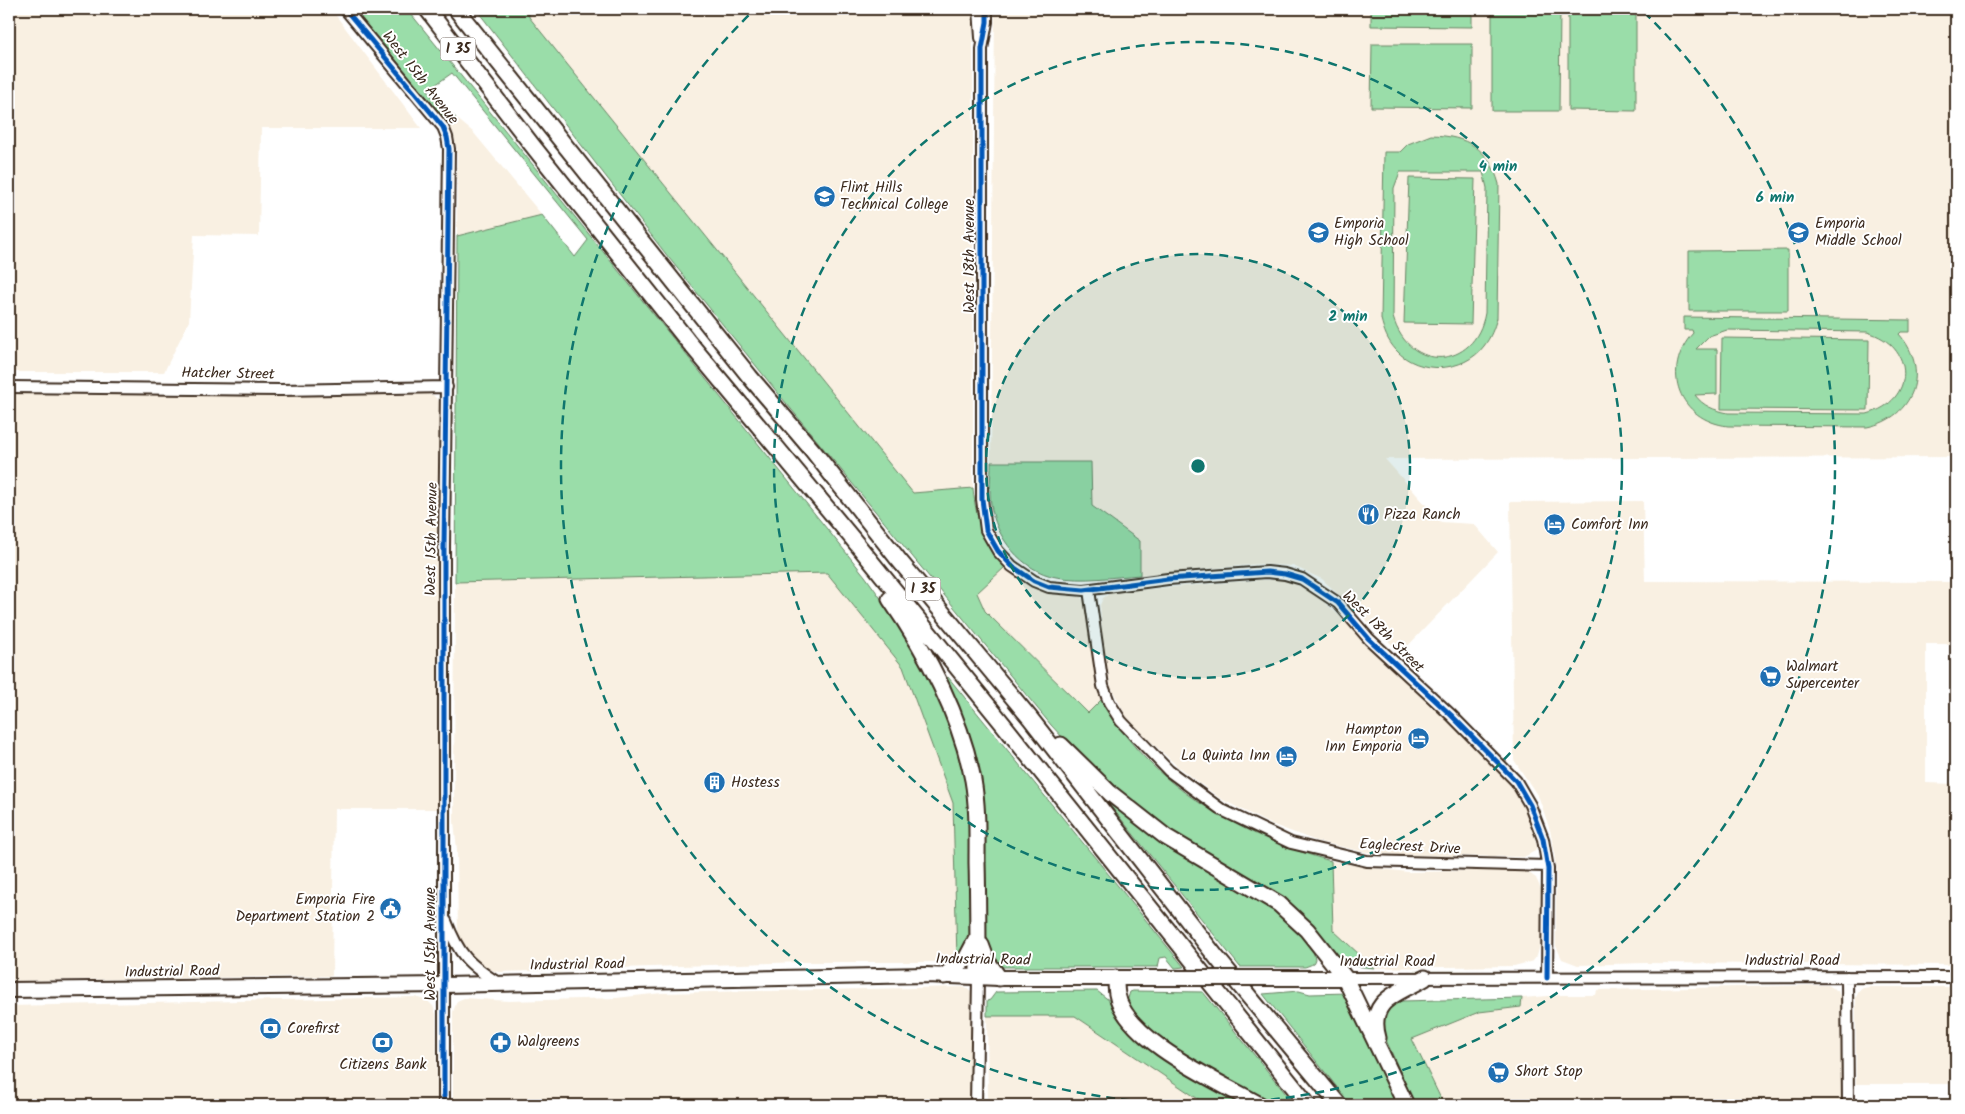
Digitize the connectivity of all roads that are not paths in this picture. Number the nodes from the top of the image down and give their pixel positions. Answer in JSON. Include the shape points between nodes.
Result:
{"nodes":[{"id":1,"x":345,"y":9,"type":"edge"},
{"id":2,"x":415,"y":9,"type":"edge"},
{"id":3,"x":427,"y":9,"type":"edge"},
{"id":4,"x":456,"y":9,"type":"edge"},
{"id":5,"x":469,"y":9,"type":"edge"},
{"id":6,"x":979,"y":9,"type":"edge"},
{"id":7,"x":987,"y":9,"type":"edge"},
{"id":8,"x":982,"y":43,"type":"junction"},
{"id":9,"x":508,"y":72,"type":"junction"},
{"id":10,"x":489,"y":89,"type":"junction"},
{"id":11,"x":9,"y":387,"type":"edge"},
{"id":12,"x":447,"y":387,"type":"junction"},
{"id":13,"x":982,"y":504,"type":"joint"},
{"id":14,"x":852,"y":538,"type":"junction"},
{"id":15,"x":1089,"y":590,"type":"junction"},
{"id":16,"x":1030,"y":718,"type":"junction"},
{"id":17,"x":1547,"y":866,"type":"junction"},
{"id":18,"x":444,"y":915,"type":"junction"},
{"id":19,"x":978,"y":936,"type":"junction"},
{"id":20,"x":944,"y":976,"type":"junction"},
{"id":21,"x":978,"y":977,"type":"junction"},
{"id":22,"x":1847,"y":977,"type":"junction"},
{"id":23,"x":1956,"y":977,"type":"edge"},
{"id":24,"x":999,"y":978,"type":"junction"},
{"id":25,"x":1116,"y":978,"type":"junction"},
{"id":26,"x":1345,"y":978,"type":"junction"},
{"id":27,"x":1425,"y":978,"type":"junction"},
{"id":28,"x":1547,"y":978,"type":"junction"},
{"id":29,"x":498,"y":983,"type":"junction"},
{"id":30,"x":444,"y":985,"type":"junction"},
{"id":31,"x":9,"y":990,"type":"edge"},
{"id":32,"x":1383,"y":1056,"type":"junction"},
{"id":33,"x":444,"y":1105,"type":"edge"},
{"id":34,"x":976,"y":1105,"type":"edge"},
{"id":35,"x":1260,"y":1105,"type":"edge"},
{"id":36,"x":1308,"y":1105,"type":"edge"},
{"id":37,"x":1339,"y":1105,"type":"edge"},
{"id":38,"x":1406,"y":1105,"type":"edge"},
{"id":39,"x":1848,"y":1105,"type":"edge"}],
"edges":[{"from":1,"to":12,"type":"street","name":"West 15th Avenue","via":[[443,127],[447,137]]},
{"from":2,"to":10,"type":"highway"},
{"from":3,"to":10,"type":"highway","number":"I 35"},
{"from":4,"to":9,"type":"highway","number":"I 35"},
{"from":5,"to":9,"type":"highway"},
{"from":6,"to":8,"type":"street","name":"West 18th Avenue"},
{"from":7,"to":8,"type":"street","name":"West 18th Avenue"},
{"from":8,"to":13,"type":"street","name":"West 18th Avenue"},
{"from":9,"to":16,"type":"highway","number":"I 35","via":[[750,377]]},
{"from":10,"to":14,"type":"highway","number":"I 35","via":[[686,340]]},
{"from":11,"to":12,"type":"street","name":"Hatcher Street","via":[[281,390]]},
{"from":12,"to":18,"type":"street","name":"West 15th Avenue"},
{"from":13,"to":15,"type":"street","name":"West 18th Street","via":[[986,530],[998,551],[1012,566],[1049,587]]},
{"from":14,"to":19,"type":"highway","via":[[931,666],[960,734],[973,780],[977,813]]},
{"from":14,"to":36,"type":"highway","number":"I 35"},
{"from":15,"to":17,"type":"street","name":"West 18th Street","via":[[1168,579],[1267,572],[1302,579],[1338,603],[1369,639],[1516,781],[1530,805],[1543,839]]},
{"from":15,"to":17,"type":"street","name":"Eaglecrest Drive","via":[[1101,676],[1109,702],[1121,721],[1169,771],[1222,810],[1290,843],[1367,861]]},
{"from":16,"to":26,"type":"highway","via":[[1110,793],[1166,837],[1279,904],[1307,930]]},
{"from":16,"to":37,"type":"highway","number":"I 35","via":[[1217,958]]},
{"from":17,"to":28,"type":"street","name":"West 18th Street"},
{"from":18,"to":29,"type":"street","via":[[456,946],[466,960]]},
{"from":18,"to":30,"type":"street","name":"West 15th Avenue"},
{"from":19,"to":20,"type":"highway","via":[[966,959]]},
{"from":19,"to":21,"type":"highway"},
{"from":19,"to":24,"type":"highway","via":[[987,961]]},
{"from":20,"to":21,"type":"main road","name":"Industrial Road"},
{"from":20,"to":29,"type":"main road","name":"Industrial Road"},
{"from":21,"to":24,"type":"main road","name":"Industrial Road"},
{"from":21,"to":34,"type":"street"},
{"from":22,"to":23,"type":"street","name":"Industrial Road"},
{"from":22,"to":28,"type":"street","name":"Industrial Road"},
{"from":22,"to":39,"type":"street"},
{"from":24,"to":25,"type":"main road","name":"Industrial Road"},
{"from":25,"to":26,"type":"main road","name":"Industrial Road","bridge":true},
{"from":25,"to":35,"type":"highway","via":[[1117,995],[1138,1029],[1170,1055]]},
{"from":26,"to":27,"type":"street","name":"Industrial Road"},
{"from":26,"to":32,"type":"highway"},
{"from":27,"to":28,"type":"street","name":"Industrial Road"},
{"from":27,"to":32,"type":"highway","via":[[1382,1003],[1375,1014],[1375,1029]]},
{"from":29,"to":30,"type":"main road","name":"Industrial Road"},
{"from":30,"to":31,"type":"main road","name":"Industrial Road"},
{"from":30,"to":33,"type":"street","name":"West 15th Avenue"},
{"from":32,"to":38,"type":"highway"}]}
